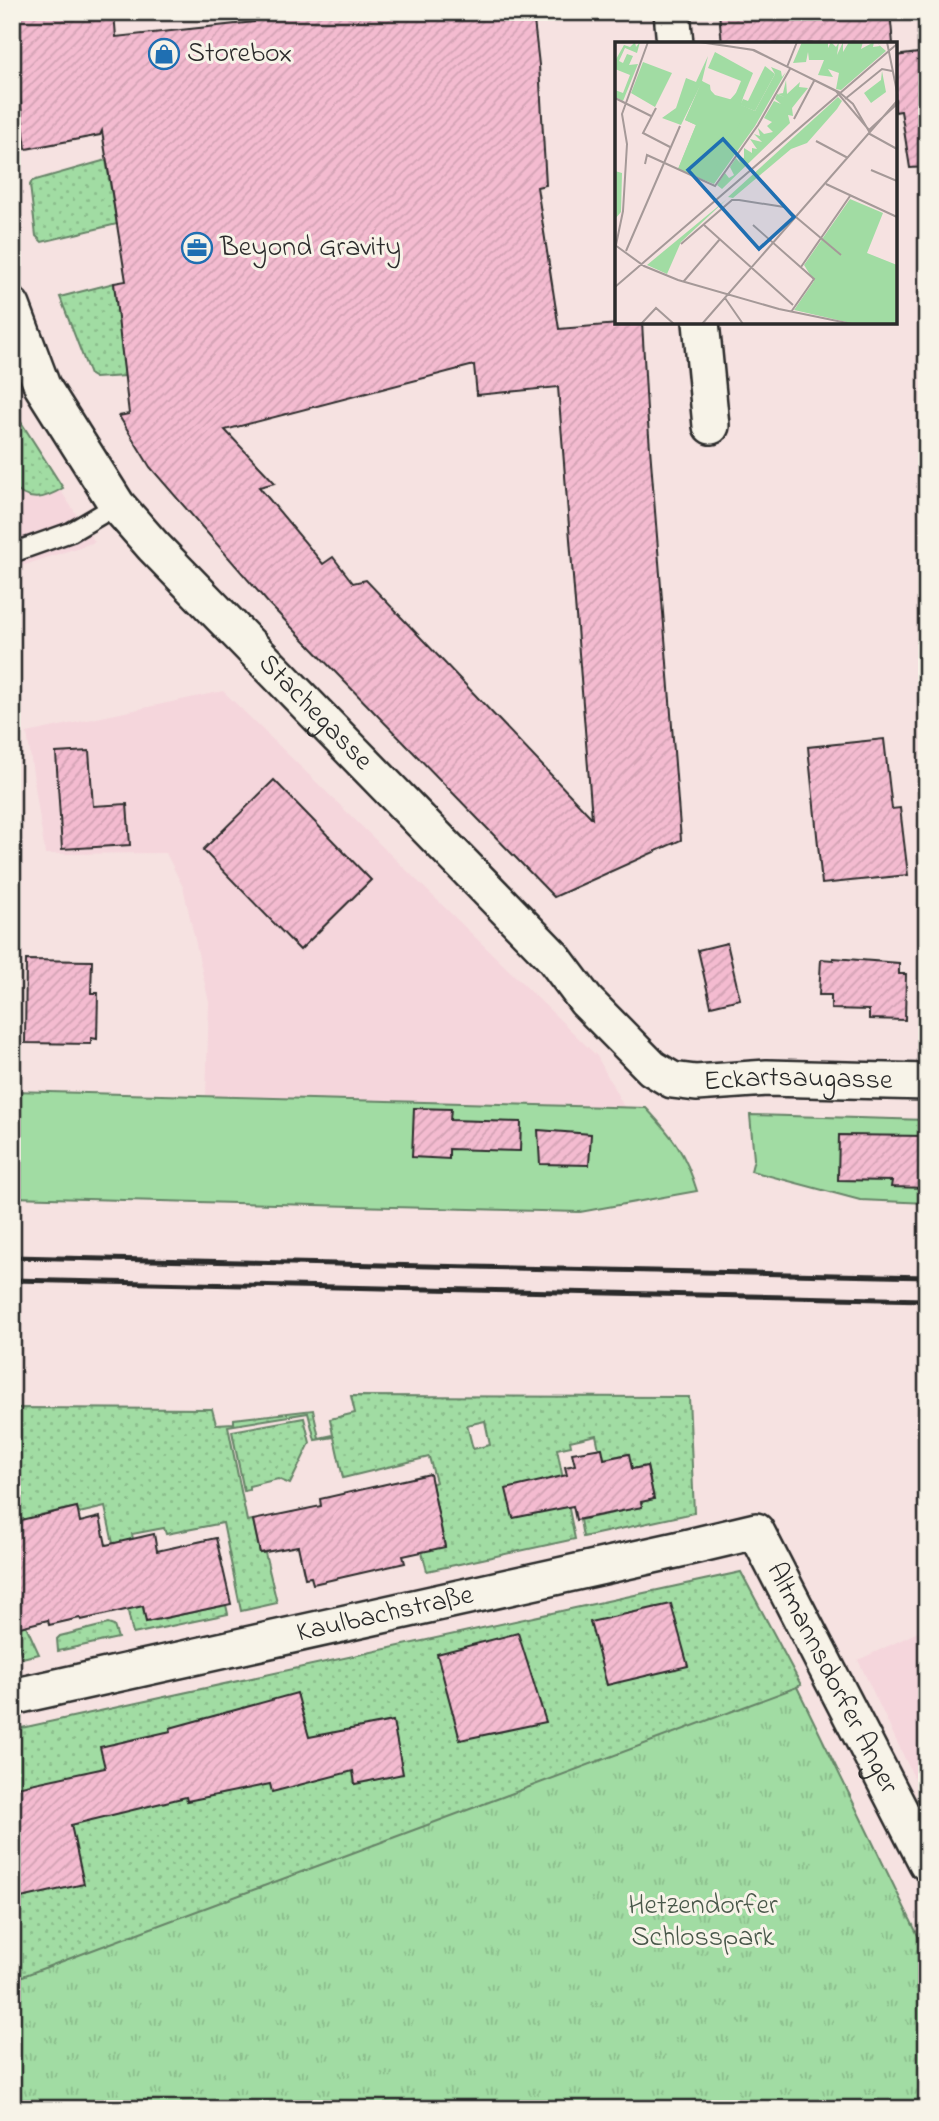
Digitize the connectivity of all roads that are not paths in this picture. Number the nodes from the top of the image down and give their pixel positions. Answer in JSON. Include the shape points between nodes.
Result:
{"nodes":[{"id":1,"x":672,"y":12,"type":"edge"},
{"id":2,"x":675,"y":42,"type":"edge"},
{"id":3,"x":12,"y":306,"type":"edge"},
{"id":4,"x":701,"y":324,"type":"edge"},
{"id":5,"x":711,"y":426,"type":"dead end"},
{"id":6,"x":117,"y":505,"type":"junction"},
{"id":7,"x":12,"y":554,"type":"edge"},
{"id":8,"x":672,"y":1080,"type":"joint"},
{"id":9,"x":927,"y":1082,"type":"edge"},
{"id":10,"x":756,"y":1531,"type":"joint"},
{"id":11,"x":12,"y":1697,"type":"edge"},
{"id":12,"x":927,"y":1863,"type":"edge"}],
"edges":[{"from":1,"to":2,"type":"street"},
{"from":3,"to":6,"type":"street","name":"Stachegasse","via":[[42,386]]},
{"from":4,"to":5,"type":"street"},
{"from":6,"to":7,"type":"lane","via":[[71,532]]},
{"from":6,"to":8,"type":"street","name":"Stachegasse","via":[[553,957],[586,1001],[652,1068]]},
{"from":8,"to":9,"type":"street","name":"Eckartsaugasse"},
{"from":10,"to":11,"type":"street","name":"Kaulbachstraße"},
{"from":10,"to":12,"type":"street","name":"Altmannsdorfer Anger"}]}
